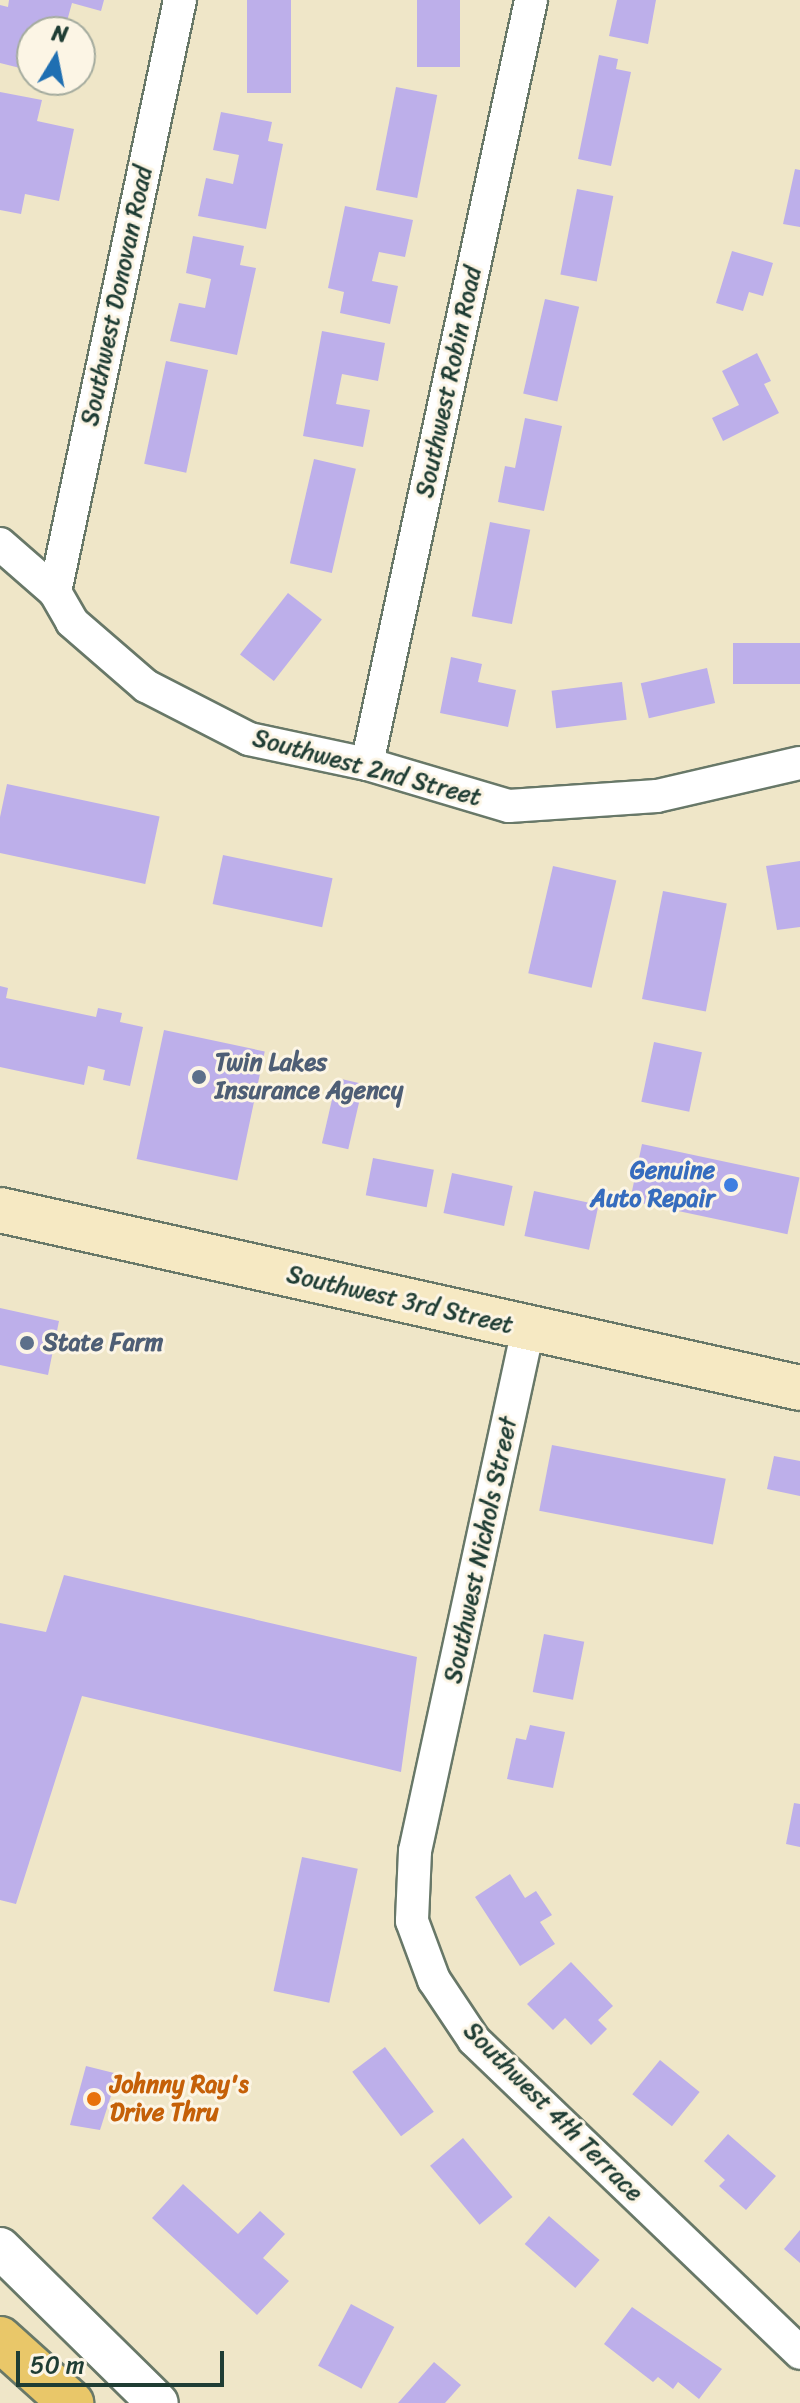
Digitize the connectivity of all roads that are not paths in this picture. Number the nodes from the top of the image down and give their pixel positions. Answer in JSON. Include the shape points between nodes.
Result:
{"nodes":[{"id":1,"x":180,"y":0,"type":"edge"},
{"id":2,"x":531,"y":0,"type":"edge"},
{"id":3,"x":0,"y":544,"type":"edge"},
{"id":4,"x":55,"y":592,"type":"junction"},
{"id":5,"x":800,"y":763,"type":"edge"},
{"id":6,"x":367,"y":764,"type":"junction"},
{"id":7,"x":0,"y":1210,"type":"edge"},
{"id":8,"x":528,"y":1329,"type":"junction"},
{"id":9,"x":800,"y":1388,"type":"edge"},
{"id":10,"x":434,"y":1771,"type":"joint"},
{"id":11,"x":0,"y":2248,"type":"edge"},
{"id":12,"x":0,"y":2339,"type":"edge"},
{"id":13,"x":800,"y":2353,"type":"edge"},
{"id":14,"x":71,"y":2403,"type":"edge"},
{"id":15,"x":158,"y":2403,"type":"edge"}],
"edges":[{"from":1,"to":4,"type":"street","name":"Southwest Donovan Road"},
{"from":2,"to":6,"type":"street","name":"Southwest Robin Road"},
{"from":3,"to":4,"type":"street","name":"Southwest 2nd Street"},
{"from":4,"to":6,"type":"street","name":"Southwest 2nd Street","via":[[72,622],[146,686],[249,739]]},
{"from":5,"to":6,"type":"street","name":"Southwest 2nd Street","via":[[657,796],[509,806]]},
{"from":7,"to":8,"type":"main road","name":"Southwest 3rd Street"},
{"from":8,"to":9,"type":"main road","name":"Southwest 3rd Street"},
{"from":8,"to":10,"type":"street","name":"Southwest Nichols Street"},
{"from":10,"to":13,"type":"street","name":"Southwest 4th Terrace","via":[[415,1851],[412,1921],[434,1980],[474,2040]]},
{"from":11,"to":15,"type":"street"},
{"from":12,"to":14,"type":"highway"}]}
